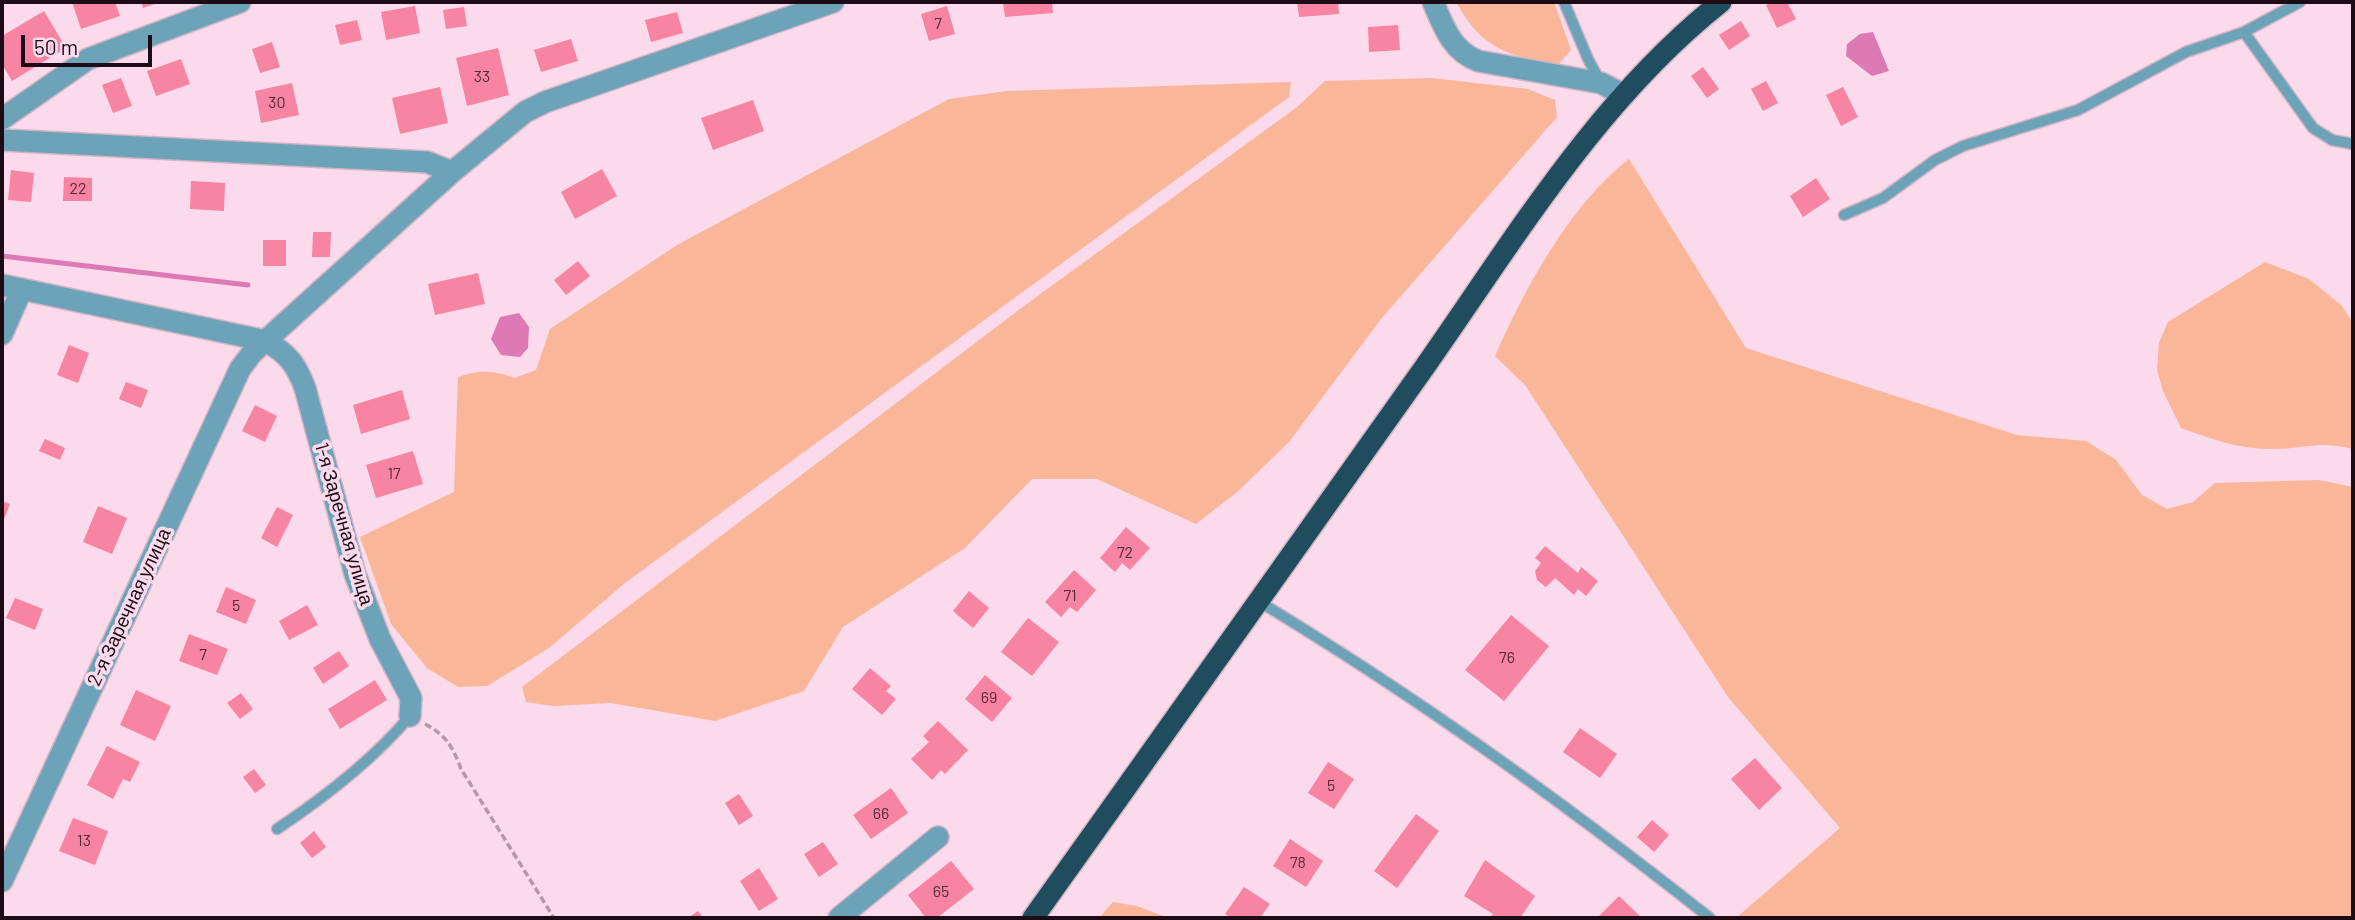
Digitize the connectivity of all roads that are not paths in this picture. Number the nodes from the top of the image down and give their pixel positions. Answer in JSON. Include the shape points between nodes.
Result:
{"nodes":[{"id":1,"x":240,"y":2,"type":"edge"},
{"id":2,"x":833,"y":2,"type":"edge"},
{"id":3,"x":1433,"y":2,"type":"edge"},
{"id":4,"x":1564,"y":2,"type":"edge"},
{"id":5,"x":1721,"y":2,"type":"edge"},
{"id":6,"x":2300,"y":2,"type":"edge"},
{"id":7,"x":2244,"y":32,"type":"junction"},
{"id":8,"x":1601,"y":83,"type":"junction"},
{"id":9,"x":1622,"y":94,"type":"junction"},
{"id":10,"x":2,"y":119,"type":"edge"},
{"id":11,"x":2,"y":140,"type":"edge"},
{"id":12,"x":2353,"y":144,"type":"edge"},
{"id":13,"x":452,"y":172,"type":"junction"},
{"id":14,"x":1844,"y":215,"type":"dead end"},
{"id":15,"x":12,"y":287,"type":"edge"},
{"id":16,"x":2,"y":334,"type":"edge"},
{"id":17,"x":266,"y":341,"type":"junction"},
{"id":18,"x":1258,"y":601,"type":"junction"},
{"id":19,"x":410,"y":716,"type":"joint"},
{"id":20,"x":276,"y":829,"type":"dead end"},
{"id":21,"x":937,"y":836,"type":"dead end"},
{"id":22,"x":2,"y":881,"type":"edge"},
{"id":23,"x":861,"y":912,"type":"edge"},
{"id":24,"x":839,"y":918,"type":"edge"},
{"id":25,"x":1033,"y":918,"type":"edge"},
{"id":26,"x":1710,"y":918,"type":"edge"}],
"edges":[{"from":1,"to":10,"type":"street","via":[[88,59]]},
{"from":2,"to":13,"type":"street","name":"2-я Заречная улица","via":[[545,102],[525,112]]},
{"from":3,"to":8,"type":"street","via":[[1450,41],[1465,56]]},
{"from":4,"to":8,"type":"lane"},
{"from":5,"to":9,"type":"highway","via":[[1680,34]]},
{"from":6,"to":7,"type":"lane"},
{"from":7,"to":12,"type":"lane","via":[[2313,128],[2332,141]]},
{"from":7,"to":14,"type":"lane","via":[[2186,52],[2078,110],[1963,146],[1935,160],[1883,198]]},
{"from":8,"to":9,"type":"street"},
{"from":9,"to":18,"type":"highway"},
{"from":11,"to":13,"type":"street","via":[[427,162]]},
{"from":13,"to":17,"type":"street","name":"2-я Заречная улица"},
{"from":15,"to":16,"type":"street"},
{"from":15,"to":17,"type":"street"},
{"from":17,"to":19,"type":"street","name":"1-я Заречная улица","via":[[286,353],[298,368],[355,574],[380,639],[411,698]]},
{"from":17,"to":22,"type":"street","name":"2-я Заречная улица","via":[[240,369]]},
{"from":18,"to":25,"type":"highway"},
{"from":18,"to":26,"type":"lane","via":[[1514,769]]},
{"from":19,"to":20,"type":"lane","via":[[326,797]]},
{"from":21,"to":23,"type":"street"},
{"from":23,"to":24,"type":"street"}]}
